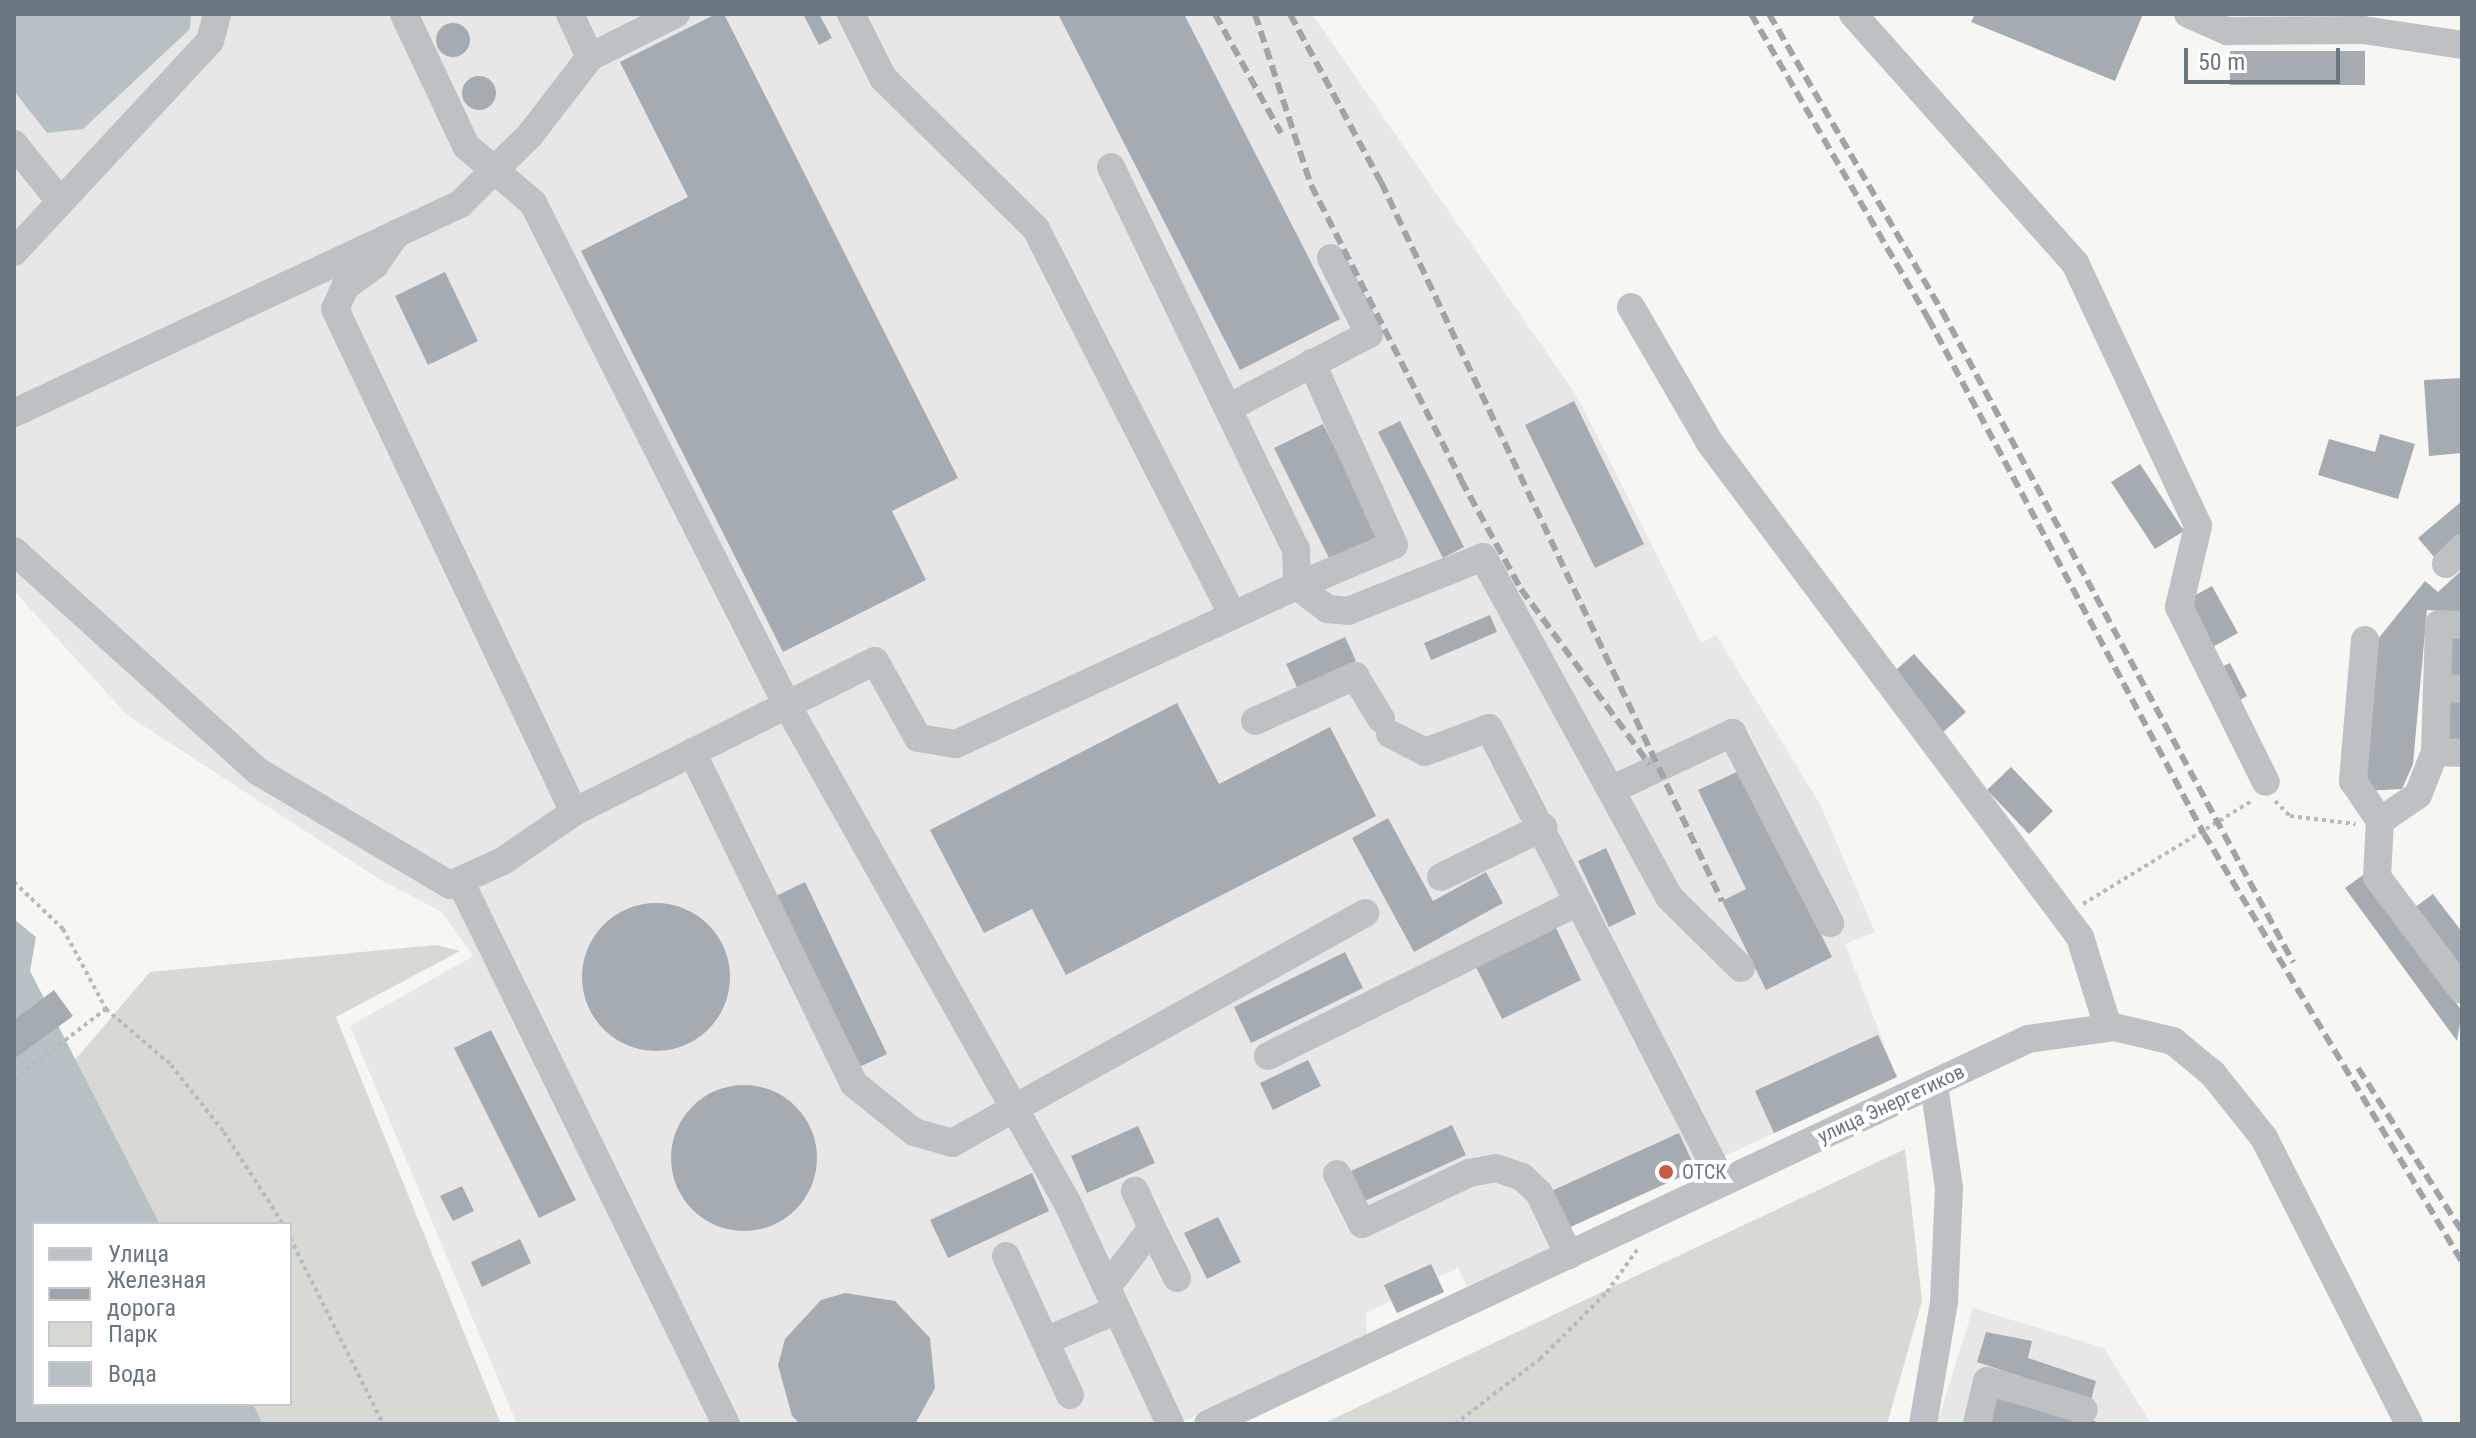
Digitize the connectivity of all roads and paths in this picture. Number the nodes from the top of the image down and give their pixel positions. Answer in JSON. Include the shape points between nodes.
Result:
{"nodes":[{"id":1,"x":217,"y":14,"type":"edge"},
{"id":2,"x":404,"y":14,"type":"edge"},
{"id":3,"x":570,"y":14,"type":"edge"},
{"id":4,"x":676,"y":14,"type":"edge"},
{"id":5,"x":851,"y":14,"type":"edge"},
{"id":6,"x":1853,"y":14,"type":"edge"},
{"id":7,"x":2188,"y":14,"type":"edge"},
{"id":8,"x":2462,"y":45,"type":"edge"},
{"id":9,"x":590,"y":57,"type":"junction"},
{"id":10,"x":14,"y":144,"type":"edge"},
{"id":11,"x":1111,"y":167,"type":"dead end"},
{"id":12,"x":496,"y":171,"type":"junction"},
{"id":13,"x":59,"y":200,"type":"junction"},
{"id":14,"x":398,"y":232,"type":"junction"},
{"id":15,"x":14,"y":252,"type":"edge"},
{"id":16,"x":1331,"y":258,"type":"dead end"},
{"id":17,"x":1631,"y":307,"type":"dead end"},
{"id":18,"x":1312,"y":363,"type":"junction"},
{"id":19,"x":1228,"y":408,"type":"junction"},
{"id":20,"x":14,"y":413,"type":"edge"},
{"id":21,"x":14,"y":551,"type":"edge"},
{"id":22,"x":1297,"y":586,"type":"junction"},
{"id":23,"x":1232,"y":613,"type":"junction"},
{"id":24,"x":2462,"y":625,"type":"edge"},
{"id":25,"x":2365,"y":640,"type":"dead end"},
{"id":26,"x":2449,"y":689,"type":"edge"},
{"id":27,"x":787,"y":705,"type":"junction"},
{"id":28,"x":1255,"y":721,"type":"dead end"},
{"id":29,"x":692,"y":752,"type":"junction"},
{"id":30,"x":2449,"y":753,"type":"edge"},
{"id":31,"x":2266,"y":782,"type":"junction"},
{"id":32,"x":1613,"y":789,"type":"junction"},
{"id":33,"x":574,"y":812,"type":"junction"},
{"id":34,"x":2380,"y":821,"type":"junction"},
{"id":35,"x":1543,"y":827,"type":"junction"},
{"id":36,"x":1441,"y":877,"type":"dead end"},
{"id":37,"x":14,"y":882,"type":"edge"},
{"id":38,"x":461,"y":883,"type":"junction"},
{"id":39,"x":1578,"y":902,"type":"junction"},
{"id":40,"x":1365,"y":913,"type":"dead end"},
{"id":41,"x":2063,"y":914,"type":"junction"},
{"id":42,"x":1830,"y":923,"type":"dead end"},
{"id":43,"x":1741,"y":968,"type":"dead end"},
{"id":44,"x":2462,"y":990,"type":"edge"},
{"id":45,"x":106,"y":1009,"type":"junction"},
{"id":46,"x":2108,"y":1027,"type":"junction"},
{"id":47,"x":1268,"y":1056,"type":"dead end"},
{"id":48,"x":14,"y":1079,"type":"edge"},
{"id":49,"x":1934,"y":1085,"type":"junction"},
{"id":50,"x":1018,"y":1110,"type":"junction"},
{"id":51,"x":1337,"y":1174,"type":"dead end"},
{"id":52,"x":1722,"y":1181,"type":"junction"},
{"id":53,"x":1135,"y":1191,"type":"dead end"},
{"id":54,"x":282,"y":1222,"type":"edge"},
{"id":55,"x":1152,"y":1228,"type":"junction"},
{"id":56,"x":292,"y":1242,"type":"edge"},
{"id":57,"x":1640,"y":1246,"type":"dead end"},
{"id":58,"x":1569,"y":1255,"type":"junction"},
{"id":59,"x":1006,"y":1256,"type":"dead end"},
{"id":60,"x":1177,"y":1278,"type":"dead end"},
{"id":61,"x":1112,"y":1298,"type":"junction"},
{"id":62,"x":1045,"y":1341,"type":"junction"},
{"id":63,"x":1070,"y":1395,"type":"dead end"},
{"id":64,"x":2084,"y":1410,"type":"dead end"},
{"id":65,"x":383,"y":1424,"type":"edge"},
{"id":66,"x":726,"y":1424,"type":"edge"},
{"id":67,"x":1170,"y":1424,"type":"edge"},
{"id":68,"x":1208,"y":1424,"type":"edge"},
{"id":69,"x":1455,"y":1424,"type":"edge"},
{"id":70,"x":1923,"y":1424,"type":"edge"},
{"id":71,"x":1977,"y":1424,"type":"edge"},
{"id":72,"x":2409,"y":1424,"type":"edge"}],
"edges":[{"from":1,"to":13,"type":"street","via":[[210,41]]},
{"from":2,"to":12,"type":"street","via":[[466,146]]},
{"from":3,"to":9,"type":"street"},
{"from":4,"to":9,"type":"street"},
{"from":5,"to":23,"type":"street","via":[[883,78],[1036,229]]},
{"from":6,"to":31,"type":"street","via":[[2075,263],[2198,526],[2179,607]]},
{"from":7,"to":8,"type":"street","via":[[2227,31],[2363,30]]},
{"from":9,"to":12,"type":"street"},
{"from":10,"to":13,"type":"street"},
{"from":11,"to":19,"type":"street"},
{"from":12,"to":14,"type":"street","via":[[460,204]]},
{"from":12,"to":27,"type":"street","via":[[533,203]]},
{"from":13,"to":15,"type":"street"},
{"from":14,"to":20,"type":"street"},
{"from":14,"to":33,"type":"street","via":[[375,265],[345,287],[335,309]]},
{"from":16,"to":18,"type":"street","via":[[1369,334]]},
{"from":17,"to":41,"type":"street","via":[[1710,443]]},
{"from":18,"to":19,"type":"street"},
{"from":18,"to":22,"type":"street","via":[[1394,545]]},
{"from":19,"to":22,"type":"street","via":[[1296,549]]},
{"from":21,"to":38,"type":"street","via":[[259,772],[438,881]]},
{"from":22,"to":23,"type":"street"},
{"from":22,"to":32,"type":"street","via":[[1327,609],[1348,611],[1483,557]]},
{"from":23,"to":27,"type":"street","via":[[956,744],[918,738],[875,661]]},
{"from":24,"to":26,"type":"street","via":[[2439,624]]},
{"from":25,"to":34,"type":"street","via":[[2353,781]]},
{"from":26,"to":30,"type":"street"},
{"from":27,"to":29,"type":"street"},
{"from":27,"to":50,"type":"street"},
{"from":28,"to":35,"type":"street","via":[[1355,676],[1385,726],[1425,752],[1489,728]]},
{"from":29,"to":33,"type":"street"},
{"from":29,"to":50,"type":"street","via":[[854,1084],[914,1132],[952,1143]]},
{"from":30,"to":34,"type":"street","via":[[2418,795]]},
{"from":31,"to":34,"type":"path","via":[[2290,816],[2343,826]]},
{"from":31,"to":41,"type":"path","via":[[2247,809]]},
{"from":32,"to":42,"type":"street","via":[[1732,733]]},
{"from":32,"to":43,"type":"street","via":[[1669,897]]},
{"from":33,"to":38,"type":"street"},
{"from":34,"to":44,"type":"street","via":[[2377,877]]},
{"from":35,"to":36,"type":"street"},
{"from":35,"to":39,"type":"street"},
{"from":37,"to":45,"type":"path","via":[[63,929]]},
{"from":38,"to":66,"type":"street"},
{"from":39,"to":47,"type":"street"},
{"from":39,"to":52,"type":"street"},
{"from":40,"to":50,"type":"street"},
{"from":41,"to":46,"type":"street","via":[[2093,966]]},
{"from":45,"to":48,"type":"path"},
{"from":45,"to":54,"type":"path","via":[[171,1065]]},
{"from":46,"to":49,"type":"street","name":"улица Энергетиков","via":[[2028,1039]]},
{"from":46,"to":72,"type":"street","name":"улица Энергетиков","via":[[2173,1041],[2213,1074],[2264,1138]]},
{"from":49,"to":52,"type":"street","name":"улица Энергетиков"},
{"from":49,"to":70,"type":"street","via":[[1949,1188],[1944,1302]]},
{"from":50,"to":61,"type":"street"},
{"from":51,"to":58,"type":"street","via":[[1362,1224],[1469,1173],[1496,1168],[1522,1177],[1539,1193]]},
{"from":52,"to":58,"type":"street","name":"улица Энергетиков"},
{"from":53,"to":55,"type":"street"},
{"from":55,"to":60,"type":"street"},
{"from":55,"to":61,"type":"street"},
{"from":56,"to":65,"type":"path"},
{"from":57,"to":69,"type":"path","via":[[1607,1292],[1540,1359]]},
{"from":58,"to":68,"type":"street","name":"улица Энергетиков"},
{"from":59,"to":62,"type":"street"},
{"from":61,"to":62,"type":"street"},
{"from":61,"to":67,"type":"street"},
{"from":62,"to":63,"type":"street"},
{"from":64,"to":71,"type":"street","via":[[1987,1381]]}]}
